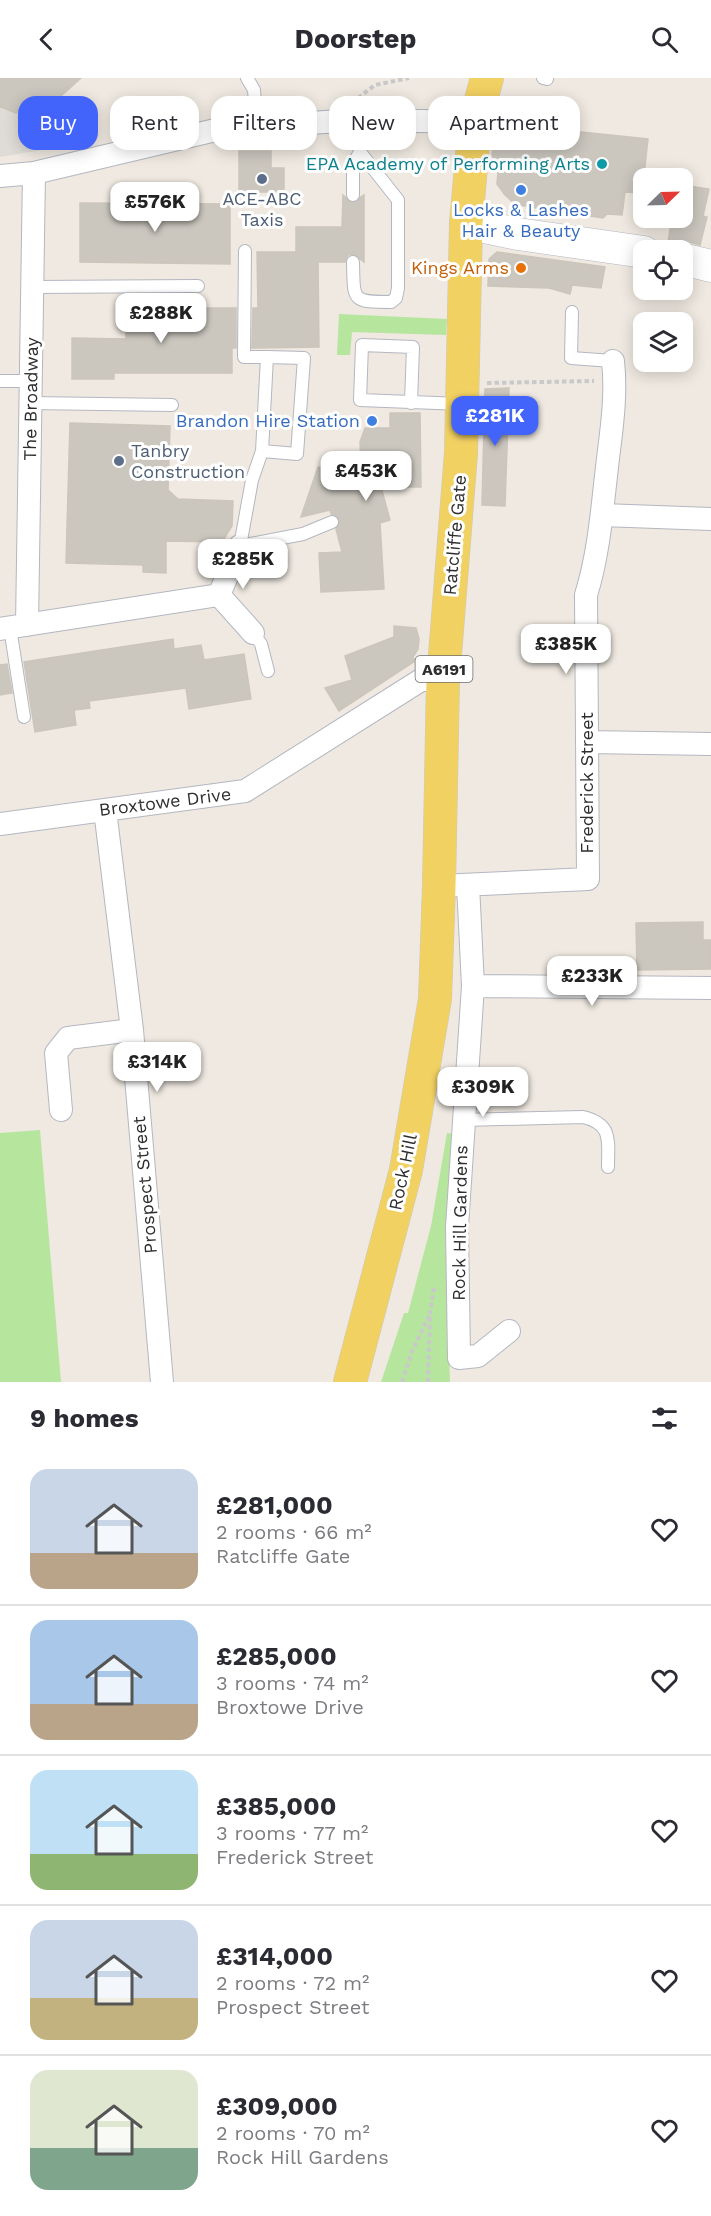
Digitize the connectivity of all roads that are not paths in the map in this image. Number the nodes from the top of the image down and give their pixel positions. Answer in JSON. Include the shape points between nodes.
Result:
{"nodes":[{"id":1,"x":247,"y":78,"type":"edge"},
{"id":2,"x":487,"y":78,"type":"edge"},
{"id":3,"x":254,"y":96,"type":"edge"},
{"id":4,"x":482,"y":96,"type":"edge"},
{"id":5,"x":211,"y":131,"type":"edge"},
{"id":6,"x":473,"y":150,"type":"edge"},
{"id":7,"x":360,"y":152,"type":"joint"},
{"id":8,"x":34,"y":173,"type":"junction"},
{"id":9,"x":0,"y":176,"type":"edge"},
{"id":10,"x":353,"y":193,"type":"dead end"},
{"id":11,"x":466,"y":223,"type":"junction"},
{"id":12,"x":633,"y":250,"type":"edge"},
{"id":13,"x":245,"y":251,"type":"dead end"},
{"id":14,"x":353,"y":262,"type":"dead end"},
{"id":15,"x":693,"y":262,"type":"edge"},
{"id":16,"x":711,"y":266,"type":"edge"},
{"id":17,"x":198,"y":286,"type":"dead end"},
{"id":18,"x":32,"y":287,"type":"junction"},
{"id":19,"x":572,"y":312,"type":"dead end"},
{"id":20,"x":267,"y":357,"type":"junction"},
{"id":21,"x":614,"y":372,"type":"joint"},
{"id":22,"x":0,"y":381,"type":"edge"},
{"id":23,"x":31,"y":392,"type":"junction"},
{"id":24,"x":411,"y":403,"type":"junction"},
{"id":25,"x":463,"y":404,"type":"junction"},
{"id":26,"x":172,"y":405,"type":"dead end"},
{"id":27,"x":262,"y":451,"type":"junction"},
{"id":28,"x":602,"y":515,"type":"junction"},
{"id":29,"x":711,"y":519,"type":"edge"},
{"id":30,"x":332,"y":522,"type":"dead end"},
{"id":31,"x":240,"y":546,"type":"junction"},
{"id":32,"x":219,"y":595,"type":"junction"},
{"id":33,"x":12,"y":627,"type":"edge"},
{"id":34,"x":253,"y":633,"type":"joint"},
{"id":35,"x":268,"y":671,"type":"dead end"},
{"id":36,"x":443,"y":680,"type":"junction"},
{"id":37,"x":24,"y":717,"type":"dead end"},
{"id":38,"x":587,"y":742,"type":"junction"},
{"id":39,"x":711,"y":744,"type":"edge"},
{"id":40,"x":105,"y":810,"type":"junction"},
{"id":41,"x":0,"y":824,"type":"edge"},
{"id":42,"x":454,"y":886,"type":"junction"},
{"id":43,"x":473,"y":986,"type":"junction"},
{"id":44,"x":711,"y":988,"type":"edge"},
{"id":45,"x":132,"y":1030,"type":"junction"},
{"id":46,"x":61,"y":1110,"type":"dead end"},
{"id":47,"x":463,"y":1120,"type":"junction"},
{"id":48,"x":608,"y":1167,"type":"dead end"},
{"id":49,"x":509,"y":1331,"type":"dead end"},
{"id":50,"x":162,"y":1382,"type":"edge"},
{"id":51,"x":350,"y":1382,"type":"edge"}],
"edges":[{"from":1,"to":3,"type":"lane"},
{"from":2,"to":4,"type":"main road","name":"Ratcliffe Gate","number":"A6191"},
{"from":5,"to":8,"type":"street"},
{"from":6,"to":11,"type":"main road","name":"Ratcliffe Gate","number":"A6191"},
{"from":7,"to":10,"type":"lane","via":[[353,164]]},
{"from":7,"to":14,"type":"lane","via":[[398,200],[396,298],[391,302],[358,299],[353,290]]},
{"from":8,"to":9,"type":"street"},
{"from":8,"to":18,"type":"street","name":"The Broadway"},
{"from":11,"to":12,"type":"street"},
{"from":11,"to":25,"type":"main road","name":"Ratcliffe Gate","number":"A6191"},
{"from":13,"to":20,"type":"lane","via":[[244,357]]},
{"from":15,"to":16,"type":"street"},
{"from":17,"to":18,"type":"lane"},
{"from":18,"to":23,"type":"street","name":"The Broadway"},
{"from":19,"to":21,"type":"lane","via":[[571,358]]},
{"from":20,"to":27,"type":"lane"},
{"from":20,"to":27,"type":"lane","via":[[304,358],[297,454]]},
{"from":21,"to":28,"type":"street","name":"Frederick Street"},
{"from":22,"to":23,"type":"lane"},
{"from":23,"to":26,"type":"lane"},
{"from":23,"to":33,"type":"street","name":"The Broadway"},
{"from":24,"to":24,"type":"lane","via":[[360,400],[362,345],[413,347]]},
{"from":24,"to":25,"type":"lane"},
{"from":25,"to":36,"type":"main road","name":"Ratcliffe Gate","number":"A6191"},
{"from":27,"to":31,"type":"lane","via":[[252,480]]},
{"from":28,"to":29,"type":"street"},
{"from":28,"to":38,"type":"street","name":"Frederick Street","via":[[595,568],[586,595]]},
{"from":30,"to":31,"type":"lane","via":[[303,534]]},
{"from":31,"to":32,"type":"street"},
{"from":32,"to":33,"type":"street"},
{"from":32,"to":34,"type":"street"},
{"from":33,"to":37,"type":"lane"},
{"from":34,"to":35,"type":"lane","via":[[261,644]]},
{"from":36,"to":40,"type":"street","name":"Broxtowe Drive","via":[[421,681],[245,791]]},
{"from":36,"to":42,"type":"main road","name":"Ratcliffe Gate","number":"A6191"},
{"from":38,"to":39,"type":"street"},
{"from":38,"to":42,"type":"street","name":"Frederick Street","via":[[588,879]]},
{"from":40,"to":41,"type":"street","name":"Broxtowe Drive"},
{"from":40,"to":45,"type":"street","name":"Prospect Street"},
{"from":42,"to":43,"type":"street","name":"Rock Hill Gardens"},
{"from":42,"to":51,"type":"main road","name":"Rock Hill","number":"A6191","via":[[406,1170]]},
{"from":43,"to":44,"type":"street"},
{"from":43,"to":47,"type":"street","name":"Rock Hill Gardens"},
{"from":45,"to":46,"type":"street","via":[[68,1038],[56,1053]]},
{"from":45,"to":50,"type":"street","name":"Prospect Street"},
{"from":47,"to":48,"type":"lane","via":[[594,1120],[601,1123],[608,1138]]},
{"from":47,"to":49,"type":"street","name":"Rock Hill Gardens","via":[[457,1227],[459,1358],[478,1356]]}]}
